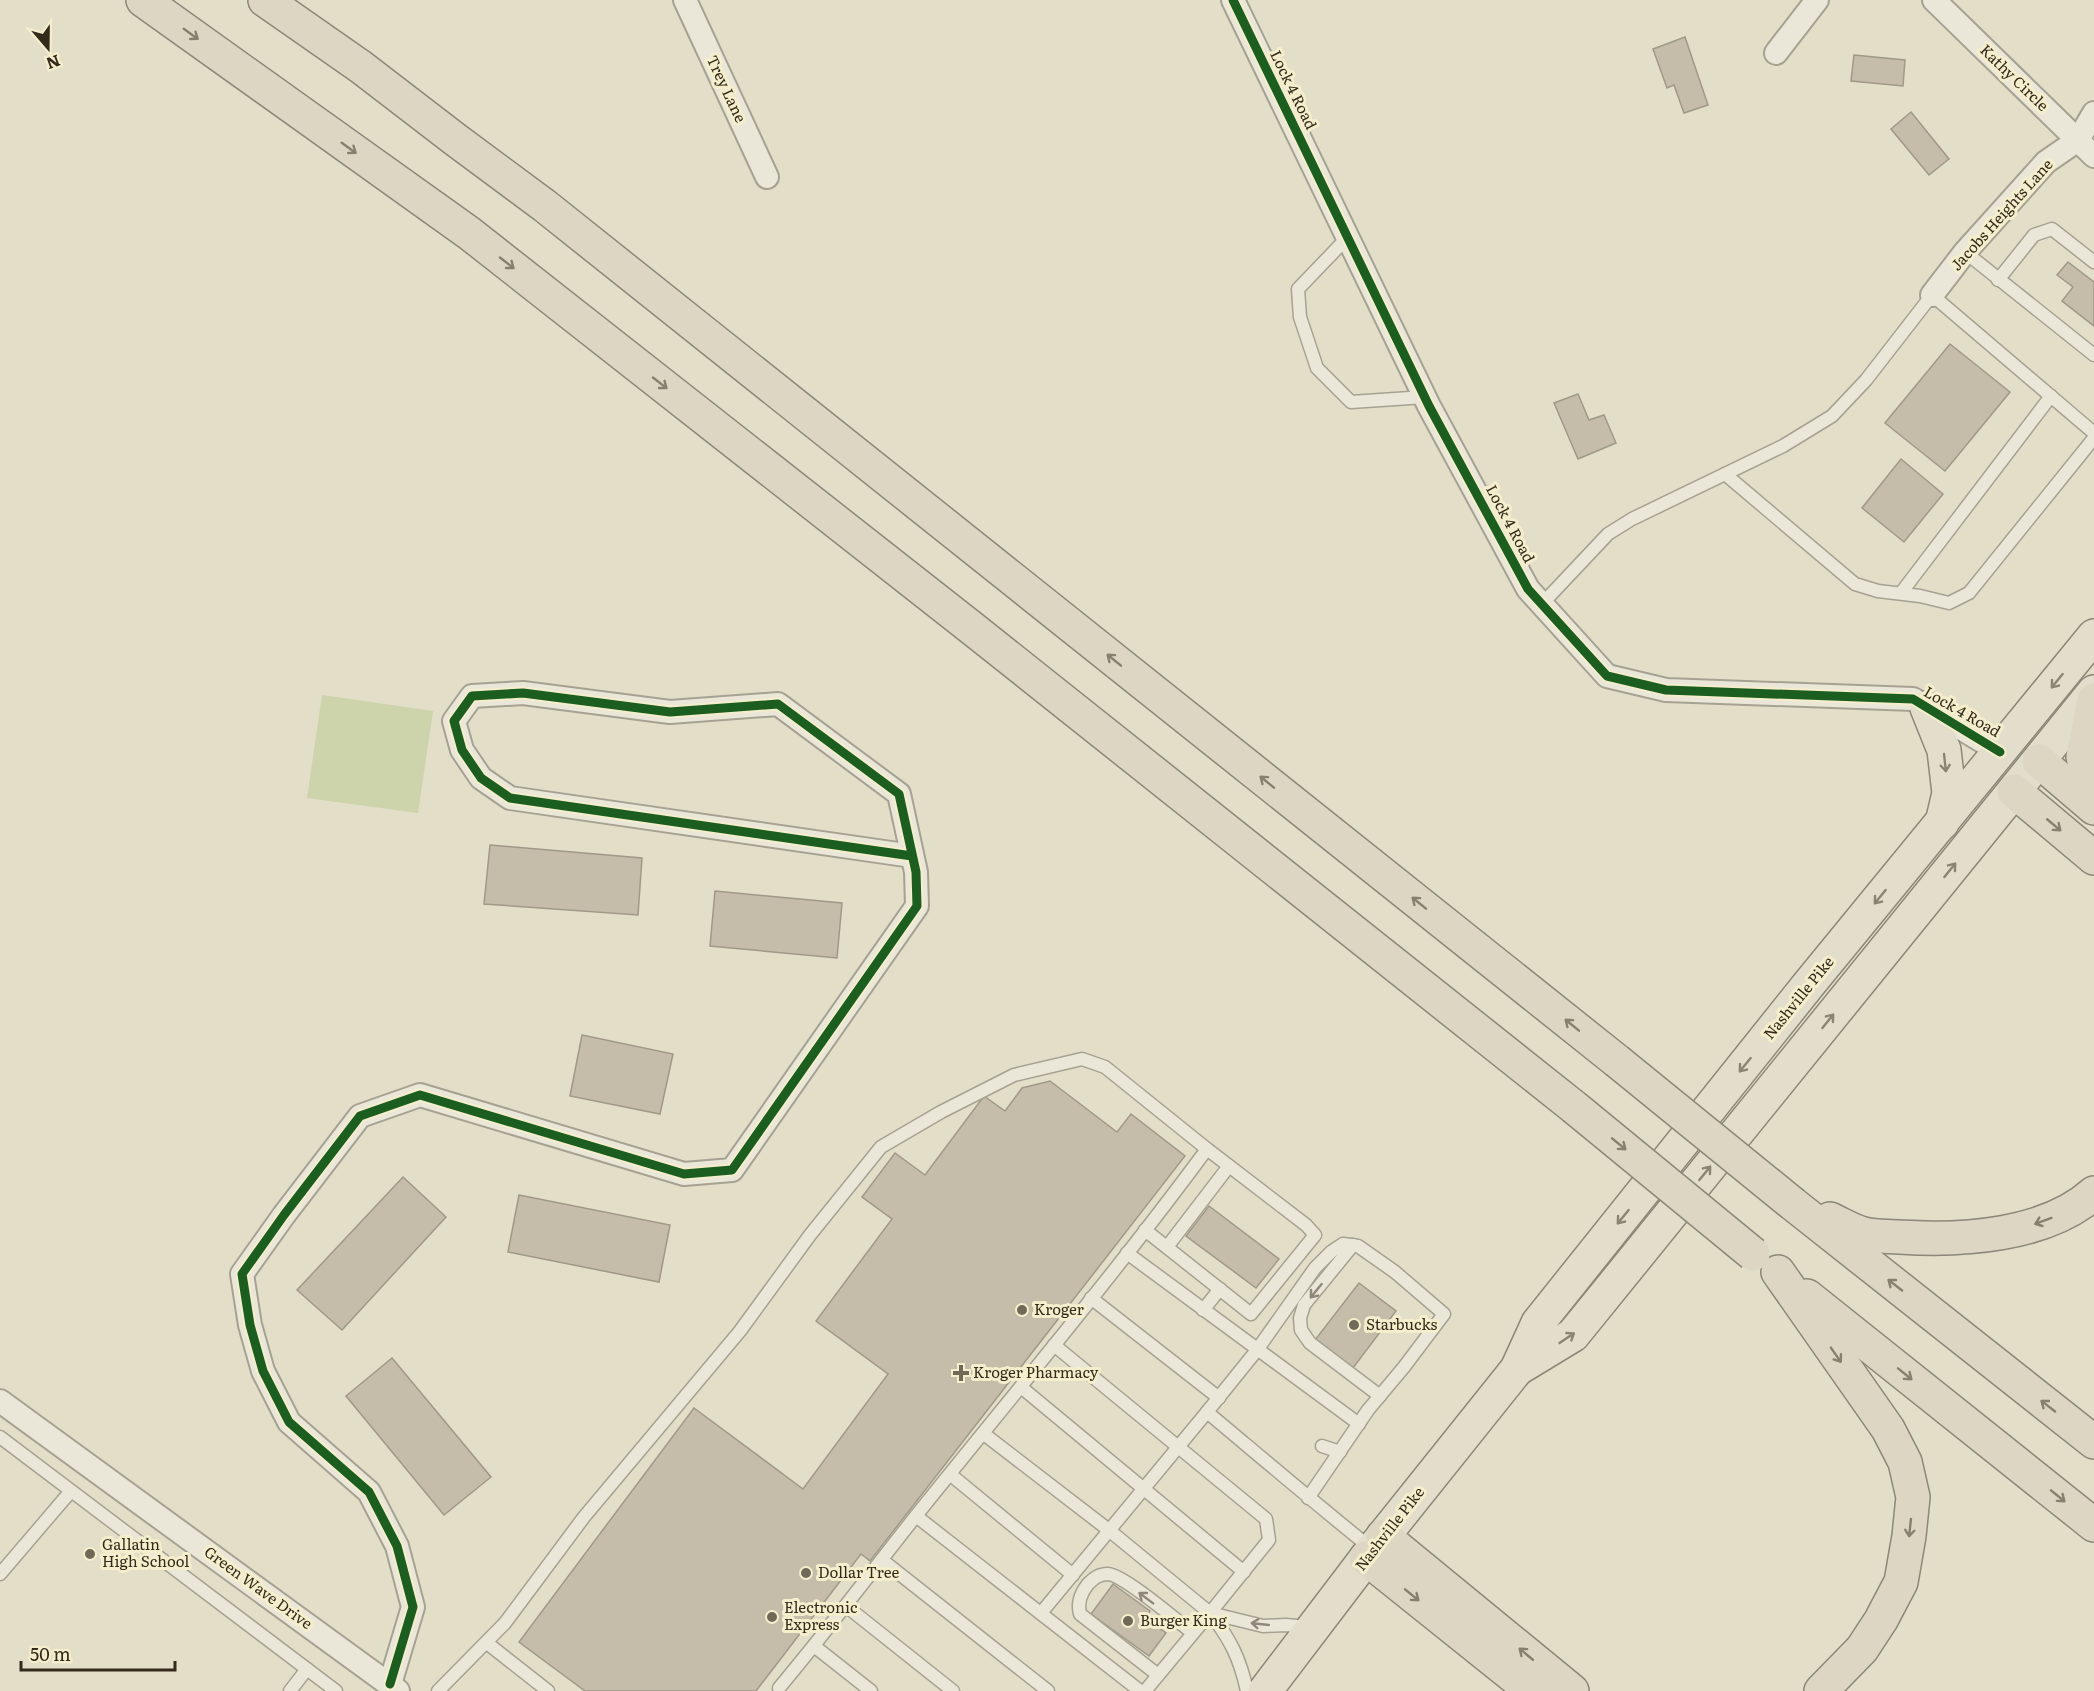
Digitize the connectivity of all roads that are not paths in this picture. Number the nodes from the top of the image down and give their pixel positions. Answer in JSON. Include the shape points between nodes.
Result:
{"nodes":[{"id":1,"x":143,"y":0,"type":"edge"},
{"id":2,"x":265,"y":0,"type":"edge"},
{"id":3,"x":685,"y":0,"type":"edge"},
{"id":4,"x":1233,"y":0,"type":"edge"},
{"id":5,"x":1818,"y":0,"type":"edge"},
{"id":6,"x":1934,"y":0,"type":"edge"},
{"id":7,"x":1776,"y":53,"type":"dead end"},
{"id":8,"x":2094,"y":113,"type":"edge"},
{"id":9,"x":2078,"y":140,"type":"junction"},
{"id":10,"x":2094,"y":156,"type":"edge"},
{"id":11,"x":767,"y":177,"type":"dead end"},
{"id":12,"x":1348,"y":237,"type":"junction"},
{"id":13,"x":1965,"y":252,"type":"junction"},
{"id":14,"x":2094,"y":262,"type":"edge"},
{"id":15,"x":1998,"y":280,"type":"junction"},
{"id":16,"x":1932,"y":295,"type":"junction"},
{"id":17,"x":2094,"y":355,"type":"edge"},
{"id":18,"x":2051,"y":396,"type":"junction"},
{"id":19,"x":1425,"y":397,"type":"junction"},
{"id":20,"x":2094,"y":433,"type":"edge"},
{"id":21,"x":2094,"y":438,"type":"edge"},
{"id":22,"x":1725,"y":474,"type":"junction"},
{"id":23,"x":1900,"y":593,"type":"junction"},
{"id":24,"x":1542,"y":604,"type":"junction"},
{"id":25,"x":2094,"y":636,"type":"edge"},
{"id":26,"x":2094,"y":692,"type":"edge"},
{"id":27,"x":2094,"y":700,"type":"edge"},
{"id":28,"x":1927,"y":708,"type":"junction"},
{"id":29,"x":2000,"y":752,"type":"junction"},
{"id":30,"x":2039,"y":761,"type":"junction"},
{"id":31,"x":2014,"y":791,"type":"junction"},
{"id":32,"x":2094,"y":795,"type":"edge"},
{"id":33,"x":2094,"y":808,"type":"edge"},
{"id":34,"x":1942,"y":823,"type":"junction"},
{"id":35,"x":912,"y":856,"type":"junction"},
{"id":36,"x":2094,"y":858,"type":"edge"},
{"id":37,"x":1207,"y":1149,"type":"junction"},
{"id":38,"x":1229,"y":1166,"type":"junction"},
{"id":39,"x":2094,"y":1193,"type":"edge"},
{"id":40,"x":1793,"y":1204,"type":"junction"},
{"id":41,"x":1145,"y":1230,"type":"junction"},
{"id":42,"x":1353,"y":1245,"type":"junction"},
{"id":43,"x":1167,"y":1247,"type":"junction"},
{"id":44,"x":1127,"y":1253,"type":"junction"},
{"id":45,"x":1299,"y":1255,"type":"junction"},
{"id":46,"x":1766,"y":1263,"type":"junction"},
{"id":47,"x":1315,"y":1268,"type":"junction"},
{"id":48,"x":1220,"y":1289,"type":"junction"},
{"id":49,"x":1091,"y":1298,"type":"junction"},
{"id":50,"x":1203,"y":1310,"type":"junction"},
{"id":51,"x":1054,"y":1345,"type":"junction"},
{"id":52,"x":1257,"y":1350,"type":"junction"},
{"id":53,"x":1517,"y":1369,"type":"junction"},
{"id":54,"x":1021,"y":1387,"type":"junction"},
{"id":55,"x":1380,"y":1396,"type":"junction"},
{"id":56,"x":1219,"y":1398,"type":"junction"},
{"id":57,"x":0,"y":1401,"type":"edge"},
{"id":58,"x":1207,"y":1412,"type":"junction"},
{"id":59,"x":1359,"y":1424,"type":"junction"},
{"id":60,"x":984,"y":1434,"type":"junction"},
{"id":61,"x":0,"y":1437,"type":"edge"},
{"id":62,"x":2094,"y":1442,"type":"edge"},
{"id":63,"x":1322,"y":1446,"type":"dead end"},
{"id":64,"x":1179,"y":1447,"type":"junction"},
{"id":65,"x":1340,"y":1452,"type":"junction"},
{"id":66,"x":951,"y":1475,"type":"junction"},
{"id":67,"x":1145,"y":1488,"type":"junction"},
{"id":68,"x":71,"y":1491,"type":"junction"},
{"id":69,"x":1308,"y":1498,"type":"junction"},
{"id":70,"x":916,"y":1516,"type":"junction"},
{"id":71,"x":2094,"y":1526,"type":"edge"},
{"id":72,"x":1110,"y":1531,"type":"junction"},
{"id":73,"x":1374,"y":1548,"type":"junction"},
{"id":74,"x":882,"y":1560,"type":"junction"},
{"id":75,"x":1244,"y":1572,"type":"junction"},
{"id":76,"x":0,"y":1574,"type":"edge"},
{"id":77,"x":1073,"y":1575,"type":"junction"},
{"id":78,"x":846,"y":1606,"type":"junction"},
{"id":79,"x":1041,"y":1613,"type":"junction"},
{"id":80,"x":1210,"y":1613,"type":"junction"},
{"id":81,"x":1312,"y":1628,"type":"junction"},
{"id":82,"x":1193,"y":1633,"type":"junction"},
{"id":83,"x":487,"y":1643,"type":"junction"},
{"id":84,"x":814,"y":1646,"type":"junction"},
{"id":85,"x":307,"y":1669,"type":"junction"},
{"id":86,"x":1158,"y":1675,"type":"junction"},
{"id":87,"x":394,"y":1688,"type":"edge"},
{"id":88,"x":779,"y":1690,"type":"edge"},
{"id":89,"x":290,"y":1691,"type":"edge"},
{"id":90,"x":336,"y":1691,"type":"edge"},
{"id":91,"x":438,"y":1691,"type":"edge"},
{"id":92,"x":548,"y":1691,"type":"edge"},
{"id":93,"x":871,"y":1691,"type":"edge"},
{"id":94,"x":953,"y":1691,"type":"edge"},
{"id":95,"x":1048,"y":1691,"type":"edge"},
{"id":96,"x":1140,"y":1691,"type":"edge"},
{"id":97,"x":1145,"y":1691,"type":"edge"},
{"id":98,"x":1247,"y":1691,"type":"edge"},
{"id":99,"x":1264,"y":1691,"type":"edge"},
{"id":100,"x":1532,"y":1691,"type":"edge"},
{"id":101,"x":1572,"y":1691,"type":"edge"},
{"id":102,"x":1821,"y":1691,"type":"edge"}],
"edges":[{"from":1,"to":46,"type":"highway","one_way":true,"bridge":true,"via":[[470,233]]},
{"from":40,"to":2,"type":"highway","one_way":true,"bridge":true,"via":[[545,206]]},
{"from":3,"to":11,"type":"street","name":"Trey Lane"},
{"from":4,"to":12,"type":"street","name":"Lock 4 Road"},
{"from":5,"to":7,"type":"street"},
{"from":6,"to":9,"type":"street","name":"Kathy Circle"},
{"from":8,"to":9,"type":"street"},
{"from":9,"to":10,"type":"street","name":"Kathy Circle"},
{"from":9,"to":13,"type":"street","name":"Jacobs Heights Lane","via":[[2046,162]]},
{"from":12,"to":19,"type":"street","name":"Lock 4 Road"},
{"from":12,"to":19,"type":"lane","via":[[1298,289],[1300,317],[1317,368],[1351,402]]},
{"from":13,"to":15,"type":"lane"},
{"from":13,"to":16,"type":"street","name":"Jacobs Heights Lane"},
{"from":14,"to":15,"type":"lane","via":[[2052,229],[2034,235]]},
{"from":15,"to":17,"type":"lane"},
{"from":16,"to":18,"type":"lane"},
{"from":16,"to":22,"type":"lane","via":[[1866,380],[1832,416],[1783,446]]},
{"from":18,"to":20,"type":"lane"},
{"from":18,"to":23,"type":"lane"},
{"from":19,"to":24,"type":"street","name":"Lock 4 Road","via":[[1528,589]]},
{"from":21,"to":23,"type":"lane","via":[[1970,593],[1949,603]]},
{"from":22,"to":23,"type":"lane","via":[[1855,584]]},
{"from":22,"to":24,"type":"lane","via":[[1608,534]]},
{"from":24,"to":28,"type":"street","name":"Lock 4 Road","via":[[1606,676],[1666,690],[1913,699]]},
{"from":25,"to":29,"type":"main road","name":"Nashville Pike","one_way":true},
{"from":26,"to":30,"type":"main road","name":"Nashville Pike"},
{"from":27,"to":32,"type":"highway","via":[[2083,757]]},
{"from":28,"to":29,"type":"street","name":"Lock 4 Road"},
{"from":28,"to":34,"type":"main road","one_way":true,"via":[[1944,750],[1948,793]]},
{"from":29,"to":30,"type":"main road"},
{"from":29,"to":31,"type":"main road"},
{"from":29,"to":34,"type":"main road","name":"Nashville Pike"},
{"from":30,"to":31,"type":"main road","name":"Nashville Pike"},
{"from":30,"to":33,"type":"highway"},
{"from":31,"to":36,"type":"highway","one_way":true},
{"from":53,"to":31,"type":"main road","name":"Nashville Pike","one_way":true,"via":[[1573,1335]]},
{"from":34,"to":53,"type":"main road","name":"Nashville Pike","one_way":true,"via":[[1538,1323]]},
{"from":35,"to":35,"type":"street","via":[[899,794],[778,704],[670,712],[524,693],[472,696],[454,721],[462,750],[481,778],[510,798]]},
{"from":35,"to":87,"type":"street","via":[[917,906],[732,1170],[684,1174],[420,1095],[360,1116],[242,1274],[263,1371],[289,1422],[369,1492],[397,1546],[413,1607]]},
{"from":37,"to":38,"type":"lane"},
{"from":37,"to":41,"type":"lane"},
{"from":37,"to":83,"type":"lane","via":[[1105,1067],[1082,1059],[1014,1075],[881,1147],[740,1331],[584,1517]]},
{"from":38,"to":43,"type":"lane"},
{"from":38,"to":45,"type":"lane","via":[[1315,1235]]},
{"from":39,"to":40,"type":"highway","one_way":true,"via":[[2060,1215],[2029,1226],[1953,1239],[1865,1235]]},
{"from":62,"to":40,"type":"highway","one_way":true},
{"from":41,"to":43,"type":"lane"},
{"from":41,"to":44,"type":"lane"},
{"from":42,"to":47,"type":"lane","via":[[1344,1244]]},
{"from":42,"to":55,"type":"lane","one_way":true,"via":[[1304,1305],[1301,1330],[1310,1343]]},
{"from":42,"to":55,"type":"lane","via":[[1395,1272],[1444,1314]]},
{"from":43,"to":48,"type":"lane"},
{"from":44,"to":49,"type":"lane"},
{"from":44,"to":50,"type":"lane"},
{"from":45,"to":47,"type":"lane"},
{"from":45,"to":48,"type":"lane","via":[[1251,1314]]},
{"from":46,"to":71,"type":"highway","one_way":true},
{"from":46,"to":102,"type":"highway","one_way":true,"via":[[1888,1429],[1905,1462],[1913,1497],[1901,1582],[1862,1649]]},
{"from":47,"to":52,"type":"lane"},
{"from":48,"to":50,"type":"lane"},
{"from":49,"to":51,"type":"lane"},
{"from":49,"to":56,"type":"lane"},
{"from":50,"to":52,"type":"lane"},
{"from":51,"to":54,"type":"lane"},
{"from":51,"to":64,"type":"lane"},
{"from":52,"to":56,"type":"lane"},
{"from":52,"to":59,"type":"lane"},
{"from":53,"to":73,"type":"main road","name":"Nashville Pike"},
{"from":54,"to":60,"type":"lane"},
{"from":54,"to":67,"type":"lane"},
{"from":55,"to":59,"type":"lane"},
{"from":56,"to":58,"type":"lane"},
{"from":57,"to":87,"type":"street","name":"Green Wave Drive"},
{"from":58,"to":64,"type":"lane"},
{"from":58,"to":69,"type":"lane"},
{"from":59,"to":65,"type":"lane"},
{"from":60,"to":66,"type":"lane"},
{"from":60,"to":72,"type":"lane"},
{"from":61,"to":68,"type":"lane"},
{"from":63,"to":65,"type":"lane"},
{"from":64,"to":67,"type":"lane"},
{"from":64,"to":75,"type":"lane","via":[[1266,1519],[1269,1540]]},
{"from":65,"to":69,"type":"lane"},
{"from":66,"to":70,"type":"lane"},
{"from":66,"to":77,"type":"lane"},
{"from":67,"to":72,"type":"lane"},
{"from":67,"to":75,"type":"lane"},
{"from":68,"to":76,"type":"lane"},
{"from":68,"to":85,"type":"lane"},
{"from":69,"to":73,"type":"lane"},
{"from":70,"to":74,"type":"lane"},
{"from":70,"to":79,"type":"lane"},
{"from":72,"to":77,"type":"lane"},
{"from":72,"to":80,"type":"lane"},
{"from":73,"to":81,"type":"main road","name":"Nashville Pike"},
{"from":73,"to":100,"type":"highway","one_way":true},
{"from":101,"to":73,"type":"highway","one_way":true},
{"from":74,"to":78,"type":"lane"},
{"from":74,"to":95,"type":"lane"},
{"from":75,"to":80,"type":"lane"},
{"from":77,"to":79,"type":"lane"},
{"from":78,"to":84,"type":"lane"},
{"from":78,"to":94,"type":"lane"},
{"from":79,"to":96,"type":"lane"},
{"from":81,"to":80,"type":"lane","one_way":true,"via":[[1263,1626]]},
{"from":80,"to":82,"type":"lane"},
{"from":80,"to":98,"type":"lane","via":[[1236,1652]]},
{"from":81,"to":99,"type":"main road","name":"Nashville Pike"},
{"from":82,"to":86,"type":"lane"},
{"from":82,"to":86,"type":"lane","one_way":true,"via":[[1111,1574],[1099,1575],[1089,1583],[1081,1594],[1080,1614]]},
{"from":83,"to":91,"type":"lane"},
{"from":83,"to":92,"type":"lane"},
{"from":84,"to":88,"type":"lane"},
{"from":84,"to":93,"type":"lane"},
{"from":85,"to":89,"type":"lane"},
{"from":85,"to":90,"type":"lane"},
{"from":86,"to":97,"type":"lane"}]}
